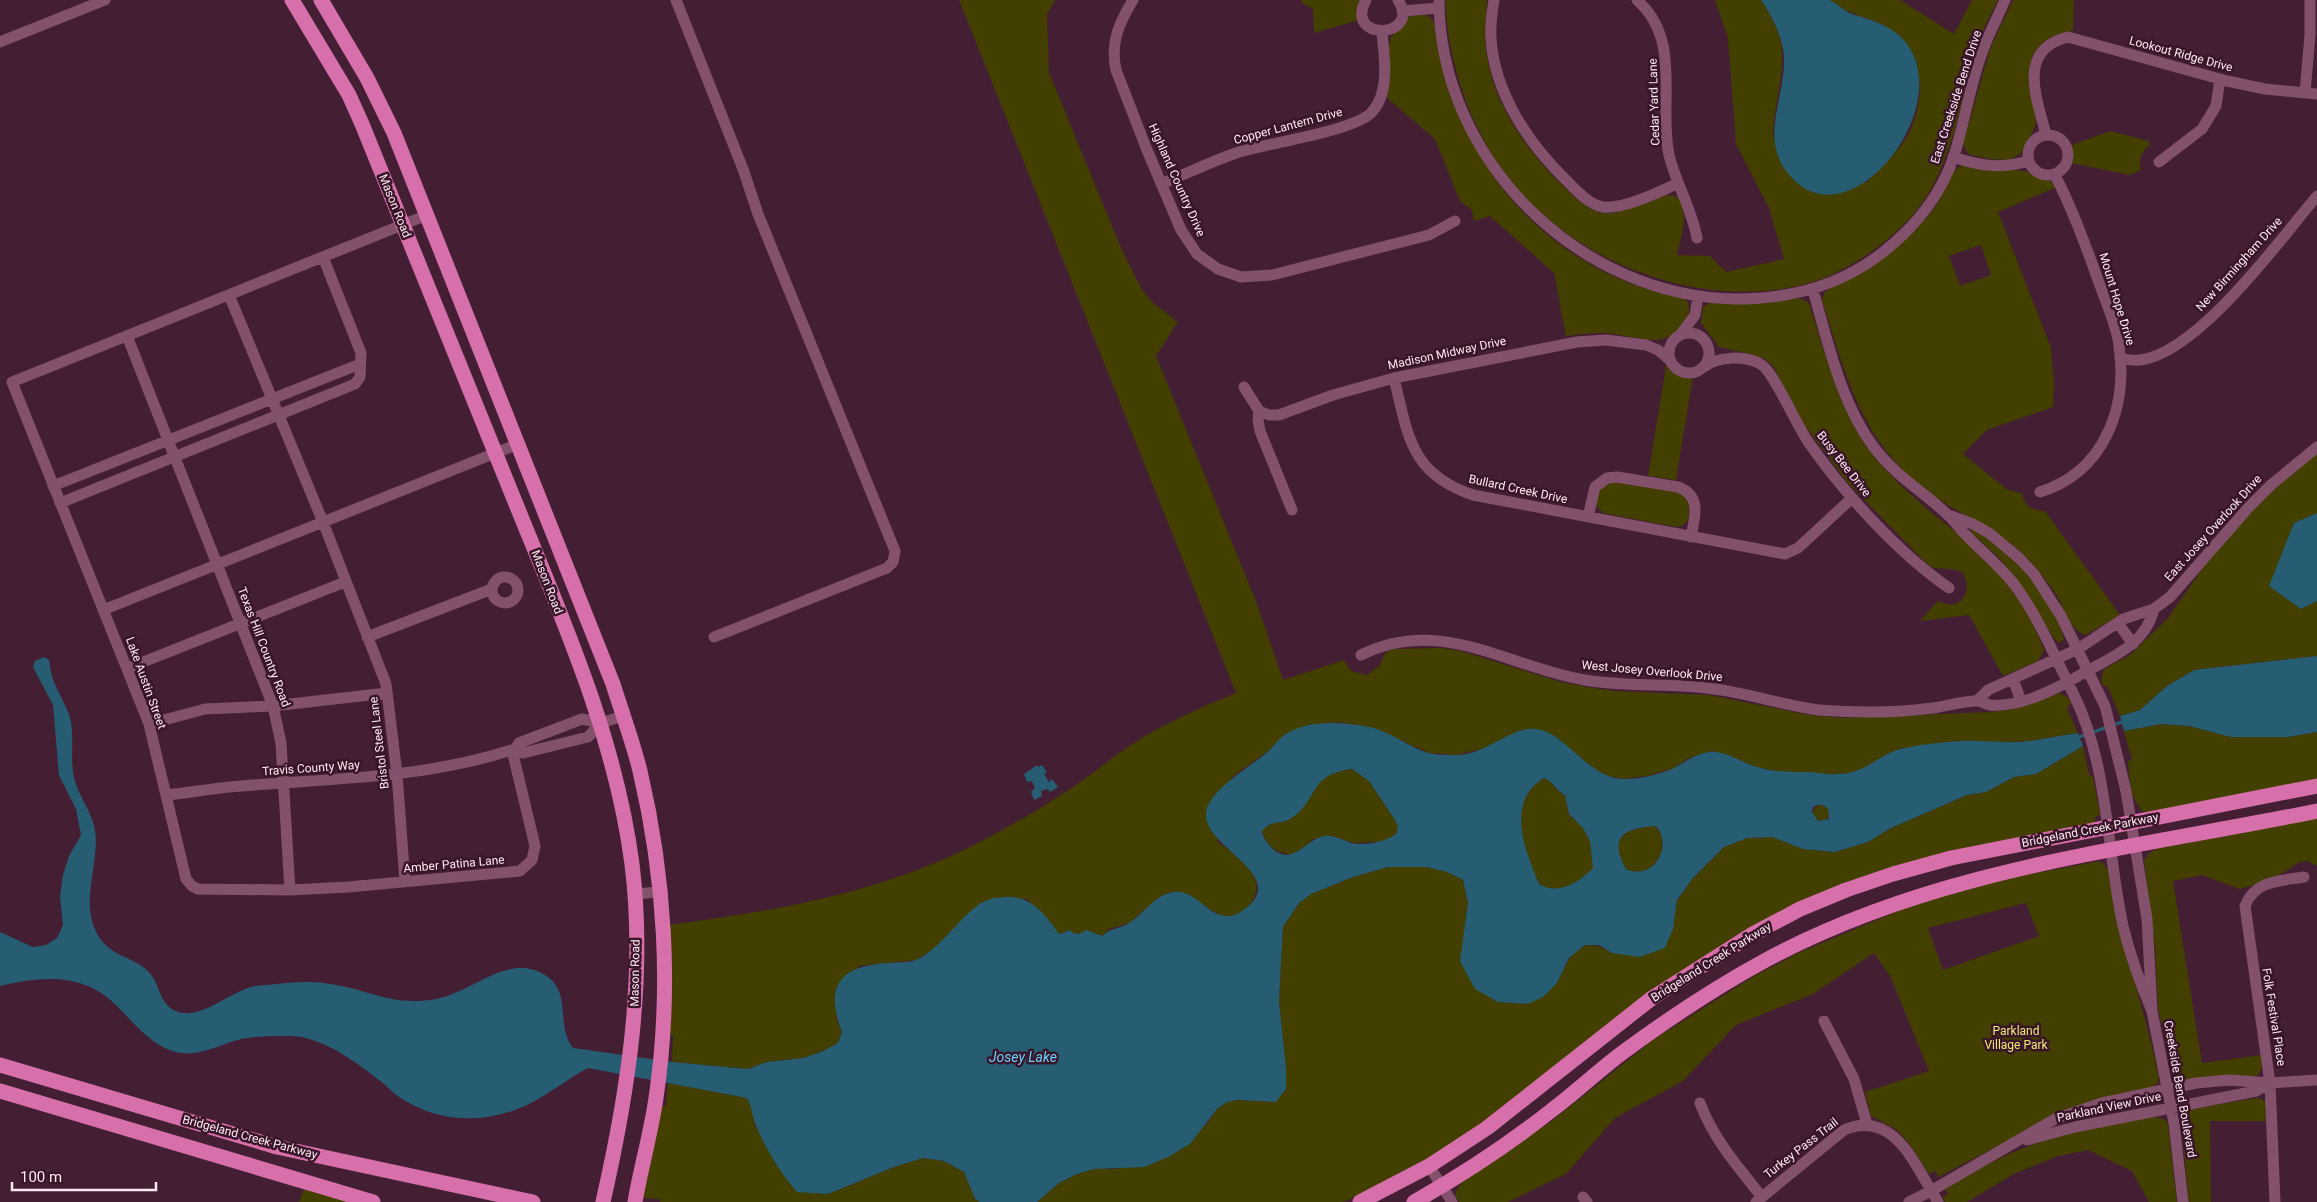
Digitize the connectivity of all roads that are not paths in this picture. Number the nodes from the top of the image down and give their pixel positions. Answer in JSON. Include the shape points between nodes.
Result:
{"nodes":[{"id":1,"x":105,"y":0,"type":"edge"},
{"id":2,"x":292,"y":0,"type":"edge"},
{"id":3,"x":321,"y":0,"type":"edge"},
{"id":4,"x":676,"y":0,"type":"edge"},
{"id":5,"x":1133,"y":0,"type":"edge"},
{"id":6,"x":1366,"y":0,"type":"edge"},
{"id":7,"x":1494,"y":0,"type":"edge"},
{"id":8,"x":1637,"y":0,"type":"edge"},
{"id":9,"x":2005,"y":0,"type":"edge"},
{"id":10,"x":2310,"y":0,"type":"edge"},
{"id":11,"x":1439,"y":4,"type":"edge"},
{"id":12,"x":80,"y":5,"type":"edge"},
{"id":13,"x":1400,"y":6,"type":"edge"},
{"id":14,"x":1382,"y":32,"type":"junction"},
{"id":15,"x":0,"y":42,"type":"edge"},
{"id":16,"x":2220,"y":79,"type":"junction"},
{"id":17,"x":2305,"y":92,"type":"junction"},
{"id":18,"x":2317,"y":94,"type":"edge"},
{"id":19,"x":2046,"y":135,"type":"junction"},
{"id":20,"x":1954,"y":157,"type":"junction"},
{"id":21,"x":2028,"y":161,"type":"junction"},
{"id":22,"x":2159,"y":162,"type":"dead end"},
{"id":23,"x":2055,"y":175,"type":"junction"},
{"id":24,"x":1678,"y":183,"type":"junction"},
{"id":25,"x":1162,"y":184,"type":"junction"},
{"id":26,"x":2317,"y":196,"type":"edge"},
{"id":27,"x":427,"y":215,"type":"junction"},
{"id":28,"x":1455,"y":221,"type":"dead end"},
{"id":29,"x":403,"y":225,"type":"junction"},
{"id":30,"x":1697,"y":238,"type":"dead end"},
{"id":31,"x":324,"y":257,"type":"junction"},
{"id":32,"x":1812,"y":290,"type":"junction"},
{"id":33,"x":229,"y":294,"type":"junction"},
{"id":34,"x":1698,"y":296,"type":"junction"},
{"id":35,"x":1696,"y":315,"type":"junction"},
{"id":36,"x":127,"y":336,"type":"junction"},
{"id":37,"x":1678,"y":336,"type":"junction"},
{"id":38,"x":1706,"y":341,"type":"junction"},
{"id":39,"x":1646,"y":345,"type":"junction"},
{"id":40,"x":1728,"y":358,"type":"junction"},
{"id":41,"x":2120,"y":359,"type":"junction"},
{"id":42,"x":1671,"y":362,"type":"junction"},
{"id":43,"x":360,"y":364,"type":"junction"},
{"id":44,"x":1704,"y":367,"type":"junction"},
{"id":45,"x":1394,"y":378,"type":"junction"},
{"id":46,"x":1244,"y":387,"type":"dead end"},
{"id":47,"x":273,"y":398,"type":"junction"},
{"id":48,"x":1259,"y":411,"type":"junction"},
{"id":49,"x":280,"y":415,"type":"junction"},
{"id":50,"x":169,"y":440,"type":"junction"},
{"id":51,"x":518,"y":444,"type":"junction"},
{"id":52,"x":2317,"y":447,"type":"edge"},
{"id":53,"x":495,"y":453,"type":"junction"},
{"id":54,"x":176,"y":458,"type":"junction"},
{"id":55,"x":53,"y":486,"type":"junction"},
{"id":56,"x":2040,"y":492,"type":"dead end"},
{"id":57,"x":1852,"y":498,"type":"junction"},
{"id":58,"x":60,"y":503,"type":"junction"},
{"id":59,"x":1292,"y":510,"type":"dead end"},
{"id":60,"x":1949,"y":516,"type":"junction"},
{"id":61,"x":1588,"y":517,"type":"junction"},
{"id":62,"x":323,"y":522,"type":"junction"},
{"id":63,"x":1691,"y":537,"type":"junction"},
{"id":64,"x":218,"y":565,"type":"junction"},
{"id":65,"x":345,"y":582,"type":"junction"},
{"id":66,"x":1949,"y":588,"type":"dead end"},
{"id":67,"x":492,"y":589,"type":"dead end"},
{"id":68,"x":103,"y":610,"type":"junction"},
{"id":69,"x":2154,"y":610,"type":"junction"},
{"id":70,"x":241,"y":623,"type":"junction"},
{"id":71,"x":2118,"y":623,"type":"junction"},
{"id":72,"x":367,"y":637,"type":"junction"},
{"id":73,"x":714,"y":637,"type":"dead end"},
{"id":74,"x":2133,"y":644,"type":"junction"},
{"id":75,"x":2078,"y":649,"type":"junction"},
{"id":76,"x":1361,"y":655,"type":"dead end"},
{"id":77,"x":2056,"y":660,"type":"junction"},
{"id":78,"x":128,"y":668,"type":"junction"},
{"id":79,"x":2088,"y":671,"type":"junction"},
{"id":80,"x":2013,"y":679,"type":"junction"},
{"id":81,"x":2067,"y":682,"type":"junction"},
{"id":82,"x":388,"y":693,"type":"junction"},
{"id":83,"x":1977,"y":700,"type":"junction"},
{"id":84,"x":2021,"y":702,"type":"junction"},
{"id":85,"x":273,"y":706,"type":"junction"},
{"id":86,"x":623,"y":716,"type":"junction"},
{"id":87,"x":601,"y":723,"type":"junction"},
{"id":88,"x":149,"y":724,"type":"junction"},
{"id":89,"x":513,"y":749,"type":"junction"},
{"id":90,"x":398,"y":774,"type":"junction"},
{"id":91,"x":284,"y":784,"type":"junction"},
{"id":92,"x":2317,"y":786,"type":"edge"},
{"id":93,"x":166,"y":796,"type":"junction"},
{"id":94,"x":2317,"y":810,"type":"edge"},
{"id":95,"x":2131,"y":823,"type":"junction"},
{"id":96,"x":2108,"y":827,"type":"junction"},
{"id":97,"x":2134,"y":846,"type":"junction"},
{"id":98,"x":2112,"y":850,"type":"junction"},
{"id":99,"x":2304,"y":878,"type":"dead end"},
{"id":100,"x":405,"y":882,"type":"junction"},
{"id":101,"x":290,"y":890,"type":"junction"},
{"id":102,"x":659,"y":892,"type":"junction"},
{"id":103,"x":635,"y":894,"type":"junction"},
{"id":104,"x":2152,"y":1011,"type":"junction"},
{"id":105,"x":1824,"y":1020,"type":"dead end"},
{"id":106,"x":1,"y":1067,"type":"edge"},
{"id":107,"x":2317,"y":1080,"type":"edge"},
{"id":108,"x":2270,"y":1083,"type":"junction"},
{"id":109,"x":2167,"y":1089,"type":"junction"},
{"id":110,"x":0,"y":1091,"type":"edge"},
{"id":111,"x":1700,"y":1103,"type":"dead end"},
{"id":112,"x":2171,"y":1108,"type":"junction"},
{"id":113,"x":1867,"y":1124,"type":"junction"},
{"id":114,"x":2011,"y":1144,"type":"junction"},
{"id":115,"x":1429,"y":1166,"type":"junction"},
{"id":116,"x":1442,"y":1186,"type":"junction"},
{"id":117,"x":1931,"y":1191,"type":"junction"},
{"id":118,"x":1759,"y":1199,"type":"edge"},
{"id":119,"x":373,"y":1202,"type":"edge"},
{"id":120,"x":532,"y":1202,"type":"edge"},
{"id":121,"x":603,"y":1202,"type":"edge"},
{"id":122,"x":635,"y":1202,"type":"edge"},
{"id":123,"x":1360,"y":1202,"type":"edge"},
{"id":124,"x":1414,"y":1202,"type":"edge"},
{"id":125,"x":1452,"y":1202,"type":"edge"},
{"id":126,"x":1908,"y":1202,"type":"edge"},
{"id":127,"x":1938,"y":1202,"type":"edge"},
{"id":128,"x":2183,"y":1202,"type":"edge"},
{"id":129,"x":2276,"y":1202,"type":"edge"}],
"edges":[{"from":1,"to":12,"type":"street"},
{"from":2,"to":29,"type":"main road","name":"Mason Road","via":[[348,95]]},
{"from":3,"to":27,"type":"main road","name":"Mason Road","via":[[367,78],[394,133]]},
{"from":4,"to":73,"type":"street","via":[[758,214],[895,550],[893,562],[886,568]]},
{"from":5,"to":25,"type":"street","name":"Highland Country Drive","via":[[1117,30],[1114,57],[1119,78]]},
{"from":6,"to":14,"type":"street","via":[[1362,15],[1365,23]]},
{"from":7,"to":24,"type":"street","via":[[1491,37],[1502,85],[1528,135],[1559,173],[1588,200],[1604,207],[1650,195]]},
{"from":8,"to":24,"type":"street","name":"Cedar Yard Lane","via":[[1655,21],[1665,47],[1667,138]]},
{"from":9,"to":20,"type":"street","name":"East Creekside Bend Drive","via":[[1983,50]]},
{"from":10,"to":17,"type":"street"},
{"from":11,"to":13,"type":"street"},
{"from":11,"to":34,"type":"street","name":"East Creekside Bend Drive","via":[[1442,38],[1458,100],[1487,158],[1508,187],[1535,216],[1587,255],[1644,283]]},
{"from":12,"to":15,"type":"street"},
{"from":13,"to":14,"type":"street","via":[[1400,21],[1395,28]]},
{"from":14,"to":25,"type":"street","name":"Copper Lantern Drive","via":[[1384,77],[1378,103],[1371,113],[1348,125],[1238,153]]},
{"from":16,"to":17,"type":"street","name":"Lookout Ridge Drive","via":[[2265,89]]},
{"from":16,"to":19,"type":"street","name":"Lookout Ridge Drive","via":[[2068,37],[2054,41],[2043,49],[2036,61],[2034,75]]},
{"from":16,"to":22,"type":"street","via":[[2216,106],[2202,129]]},
{"from":17,"to":18,"type":"street","name":"Lookout Ridge Drive"},
{"from":19,"to":21,"type":"street","via":[[2031,144]]},
{"from":19,"to":23,"type":"street","via":[[2060,138],[2068,151],[2066,165]]},
{"from":20,"to":21,"type":"street","via":[[2000,167]]},
{"from":20,"to":32,"type":"street","name":"East Creekside Bend Drive","via":[[1935,197],[1903,234],[1863,266]]},
{"from":21,"to":23,"type":"street","via":[[2039,174]]},
{"from":23,"to":41,"type":"street","name":"Mount Hope Drive","via":[[2076,217],[2111,316]]},
{"from":24,"to":30,"type":"street","name":"Cedar Yard Lane","via":[[1694,218]]},
{"from":25,"to":28,"type":"street","name":"Highland Country Drive","via":[[1182,230],[1197,254],[1218,269],[1241,277],[1272,275],[1429,236]]},
{"from":26,"to":41,"type":"street","name":"New Birmingham Drive","via":[[2220,309],[2194,334],[2161,353],[2140,360]]},
{"from":27,"to":29,"type":"street"},
{"from":27,"to":51,"type":"main road","name":"Mason Road"},
{"from":29,"to":31,"type":"street"},
{"from":29,"to":53,"type":"main road","name":"Mason Road"},
{"from":31,"to":33,"type":"street"},
{"from":31,"to":43,"type":"street","via":[[362,353]]},
{"from":32,"to":34,"type":"street","name":"East Creekside Bend Drive","via":[[1755,299]]},
{"from":32,"to":60,"type":"street","name":"Creekside Bend Boulevard","via":[[1840,379],[1861,428],[1890,466]]},
{"from":33,"to":36,"type":"street"},
{"from":33,"to":47,"type":"street","name":"Bristol Steel Lane"},
{"from":34,"to":35,"type":"street"},
{"from":35,"to":37,"type":"street"},
{"from":35,"to":38,"type":"street"},
{"from":36,"to":50,"type":"street","name":"Texas Hill Country Road"},
{"from":36,"to":55,"type":"street","name":"Lake Austin Street","via":[[12,382]]},
{"from":37,"to":38,"type":"street","via":[[1693,333]]},
{"from":37,"to":39,"type":"street","name":"Madison Midway Drive","via":[[1661,344]]},
{"from":37,"to":42,"type":"street","via":[[1670,348]]},
{"from":38,"to":40,"type":"street","name":"Busy Bee Drive"},
{"from":38,"to":44,"type":"street","via":[[1710,355]]},
{"from":39,"to":42,"type":"street","name":"Madison Midway Drive","via":[[1658,350]]},
{"from":39,"to":45,"type":"street","name":"Madison Midway Drive","via":[[1606,340],[1577,342]]},
{"from":40,"to":44,"type":"street","name":"Busy Bee Drive","via":[[1714,360]]},
{"from":40,"to":57,"type":"street","name":"Busy Bee Drive","via":[[1755,362],[1769,371],[1809,442]]},
{"from":41,"to":56,"type":"street","name":"Mount Hope Drive","via":[[2120,399],[2109,432],[2094,455],[2072,477]]},
{"from":42,"to":44,"type":"street","via":[[1686,373]]},
{"from":43,"to":47,"type":"street"},
{"from":43,"to":49,"type":"street","via":[[360,376],[355,384]]},
{"from":45,"to":48,"type":"street","name":"Madison Midway Drive","via":[[1279,415]]},
{"from":45,"to":61,"type":"street","name":"Bullard Creek Drive","via":[[1415,452],[1443,483],[1473,495]]},
{"from":46,"to":48,"type":"street"},
{"from":47,"to":49,"type":"street","name":"Bristol Steel Lane"},
{"from":47,"to":50,"type":"street"},
{"from":48,"to":59,"type":"street","via":[[1260,431]]},
{"from":49,"to":54,"type":"street"},
{"from":49,"to":62,"type":"street","name":"Bristol Steel Lane"},
{"from":50,"to":54,"type":"street","name":"Texas Hill Country Road"},
{"from":50,"to":55,"type":"street"},
{"from":51,"to":53,"type":"street"},
{"from":51,"to":86,"type":"main road","name":"Mason Road"},
{"from":52,"to":69,"type":"street","name":"East Josey Overlook Drive","via":[[2254,502],[2170,597]]},
{"from":53,"to":62,"type":"street"},
{"from":53,"to":87,"type":"main road","name":"Mason Road"},
{"from":54,"to":58,"type":"street"},
{"from":54,"to":64,"type":"street","name":"Texas Hill Country Road"},
{"from":55,"to":58,"type":"street","name":"Lake Austin Street"},
{"from":57,"to":63,"type":"street","name":"Bullard Creek Drive","via":[[1798,548],[1786,554]]},
{"from":57,"to":66,"type":"street","name":"Busy Bee Drive","via":[[1926,572]]},
{"from":58,"to":68,"type":"street","name":"Lake Austin Street"},
{"from":60,"to":75,"type":"street","name":"Creekside Bend Boulevard","via":[[1989,533],[2019,558],[2048,593]]},
{"from":60,"to":77,"type":"street","name":"Creekside Bend Boulevard","via":[[2015,586]]},
{"from":61,"to":63,"type":"street","name":"Bullard Creek Drive"},
{"from":61,"to":63,"type":"street","via":[[1595,487],[1607,478],[1678,487],[1686,490],[1695,502]]},
{"from":62,"to":64,"type":"street"},
{"from":62,"to":65,"type":"street","name":"Bristol Steel Lane"},
{"from":64,"to":68,"type":"street"},
{"from":64,"to":70,"type":"street","name":"Texas Hill Country Road"},
{"from":65,"to":70,"type":"street"},
{"from":65,"to":72,"type":"street","name":"Bristol Steel Lane"},
{"from":67,"to":72,"type":"street"},
{"from":68,"to":78,"type":"street","name":"Lake Austin Street"},
{"from":69,"to":71,"type":"street","name":"East Josey Overlook Drive","via":[[2139,612]]},
{"from":69,"to":74,"type":"street","name":"East Josey Overlook Drive","via":[[2150,624]]},
{"from":70,"to":78,"type":"street"},
{"from":70,"to":85,"type":"street","name":"Texas Hill Country Road"},
{"from":71,"to":74,"type":"street"},
{"from":71,"to":75,"type":"street","name":"East Josey Overlook Drive"},
{"from":72,"to":82,"type":"street","name":"Bristol Steel Lane"},
{"from":74,"to":79,"type":"street","name":"East Josey Overlook Drive"},
{"from":75,"to":77,"type":"street","name":"West Josey Overlook Drive"},
{"from":75,"to":79,"type":"street","name":"Creekside Bend Boulevard"},
{"from":76,"to":83,"type":"street","name":"West Josey Overlook Drive","via":[[1392,642],[1443,641],[1480,648],[1537,668],[1585,680],[1706,688],[1819,710],[1931,708]]},
{"from":77,"to":80,"type":"street","name":"West Josey Overlook Drive"},
{"from":77,"to":81,"type":"street","name":"Creekside Bend Boulevard"},
{"from":78,"to":88,"type":"street","name":"Lake Austin Street"},
{"from":79,"to":81,"type":"street","name":"East Josey Overlook Drive"},
{"from":79,"to":95,"type":"street","name":"Creekside Bend Boulevard","via":[[2105,706]]},
{"from":80,"to":83,"type":"street","name":"West Josey Overlook Drive","via":[[1988,690]]},
{"from":80,"to":84,"type":"street"},
{"from":81,"to":84,"type":"street","name":"West Josey Overlook Drive"},
{"from":81,"to":96,"type":"street","name":"Creekside Bend Boulevard","via":[[2078,705],[2097,767]]},
{"from":82,"to":85,"type":"street"},
{"from":82,"to":90,"type":"street","name":"Bristol Steel Lane"},
{"from":83,"to":84,"type":"street","name":"West Josey Overlook Drive","via":[[1990,705]]},
{"from":85,"to":88,"type":"street","via":[[206,709]]},
{"from":85,"to":91,"type":"street","name":"Texas Hill Country Road","via":[[280,733]]},
{"from":86,"to":87,"type":"street"},
{"from":86,"to":102,"type":"main road","name":"Mason Road","via":[[640,771],[656,854]]},
{"from":87,"to":89,"type":"street","name":"Travis County Way","via":[[582,719],[518,743]]},
{"from":87,"to":89,"type":"street","name":"Travis County Way","via":[[588,737],[523,753]]},
{"from":87,"to":103,"type":"main road","name":"Mason Road","via":[[623,812]]},
{"from":88,"to":93,"type":"street","name":"Lake Austin Street"},
{"from":89,"to":90,"type":"street","name":"Travis County Way","via":[[453,766]]},
{"from":89,"to":100,"type":"street","name":"Amber Patina Lane","via":[[535,846],[534,856],[528,865],[512,874]]},
{"from":90,"to":91,"type":"street","name":"Travis County Way"},
{"from":90,"to":100,"type":"street","name":"Bristol Steel Lane"},
{"from":91,"to":93,"type":"street","name":"Travis County Way"},
{"from":91,"to":101,"type":"street","name":"Texas Hill Country Road"},
{"from":92,"to":95,"type":"main road","name":"Bridgeland Creek Parkway"},
{"from":93,"to":101,"type":"street","name":"Lake Austin Street","via":[[186,879],[192,886],[208,890]]},
{"from":94,"to":97,"type":"main road","name":"Bridgeland Creek Parkway"},
{"from":95,"to":96,"type":"main road","name":"Bridgeland Creek Parkway"},
{"from":95,"to":97,"type":"street","name":"Creekside Bend Boulevard"},
{"from":96,"to":98,"type":"street","name":"Creekside Bend Boulevard"},
{"from":96,"to":115,"type":"main road","name":"Bridgeland Creek Parkway","via":[[1951,858],[1893,874],[1800,909],[1750,934],[1652,998],[1501,1118]]},
{"from":97,"to":98,"type":"main road","name":"Bridgeland Creek Parkway"},
{"from":97,"to":104,"type":"street","name":"Creekside Bend Boulevard","via":[[2146,919]]},
{"from":98,"to":104,"type":"street","name":"Creekside Bend Boulevard","via":[[2123,925],[2138,978]]},
{"from":98,"to":116,"type":"main road","name":"Bridgeland Creek Parkway","via":[[2009,871],[1901,901],[1857,917],[1766,960],[1668,1020],[1501,1149]]},
{"from":99,"to":108,"type":"street","name":"Folk Festival Place","via":[[2260,885],[2245,906]]},
{"from":100,"to":101,"type":"street","name":"Amber Patina Lane"},
{"from":102,"to":103,"type":"street"},
{"from":102,"to":122,"type":"main road","name":"Mason Road","via":[[664,939],[662,1033],[656,1098]]},
{"from":103,"to":121,"type":"main road","name":"Mason Road","via":[[632,1032],[625,1098]]},
{"from":104,"to":109,"type":"street","name":"Creekside Bend Boulevard"},
{"from":105,"to":113,"type":"street","via":[[1854,1080]]},
{"from":106,"to":120,"type":"main road","name":"Bridgeland Creek Parkway","via":[[277,1147]]},
{"from":107,"to":108,"type":"street","name":"Parkland View Drive"},
{"from":108,"to":109,"type":"street","name":"Parkland View Drive","via":[[2229,1080]]},
{"from":108,"to":112,"type":"street","name":"Parkland View Drive","via":[[2256,1091]]},
{"from":108,"to":129,"type":"street","name":"Folk Festival Place"},
{"from":109,"to":112,"type":"street","name":"Creekside Bend Boulevard"},
{"from":109,"to":114,"type":"street","name":"Parkland View Drive","via":[[2102,1103],[2055,1119]]},
{"from":110,"to":119,"type":"main road"},
{"from":111,"to":118,"type":"street","via":[[1720,1145]]},
{"from":112,"to":114,"type":"street","name":"Parkland View Drive","via":[[2075,1127]]},
{"from":112,"to":128,"type":"street","name":"Creekside Bend Boulevard"},
{"from":113,"to":117,"type":"street","via":[[1890,1132],[1909,1154]]},
{"from":113,"to":118,"type":"street","name":"Turkey Pass Trail","via":[[1844,1130]]},
{"from":114,"to":117,"type":"street","name":"Parkland View Drive"},
{"from":115,"to":116,"type":"street"},
{"from":115,"to":123,"type":"main road","name":"Bridgeland Creek Parkway"},
{"from":116,"to":124,"type":"main road","name":"Bridgeland Creek Parkway"},
{"from":116,"to":125,"type":"street"},
{"from":117,"to":126,"type":"street","name":"Parkland View Drive"},
{"from":117,"to":127,"type":"street"}]}
